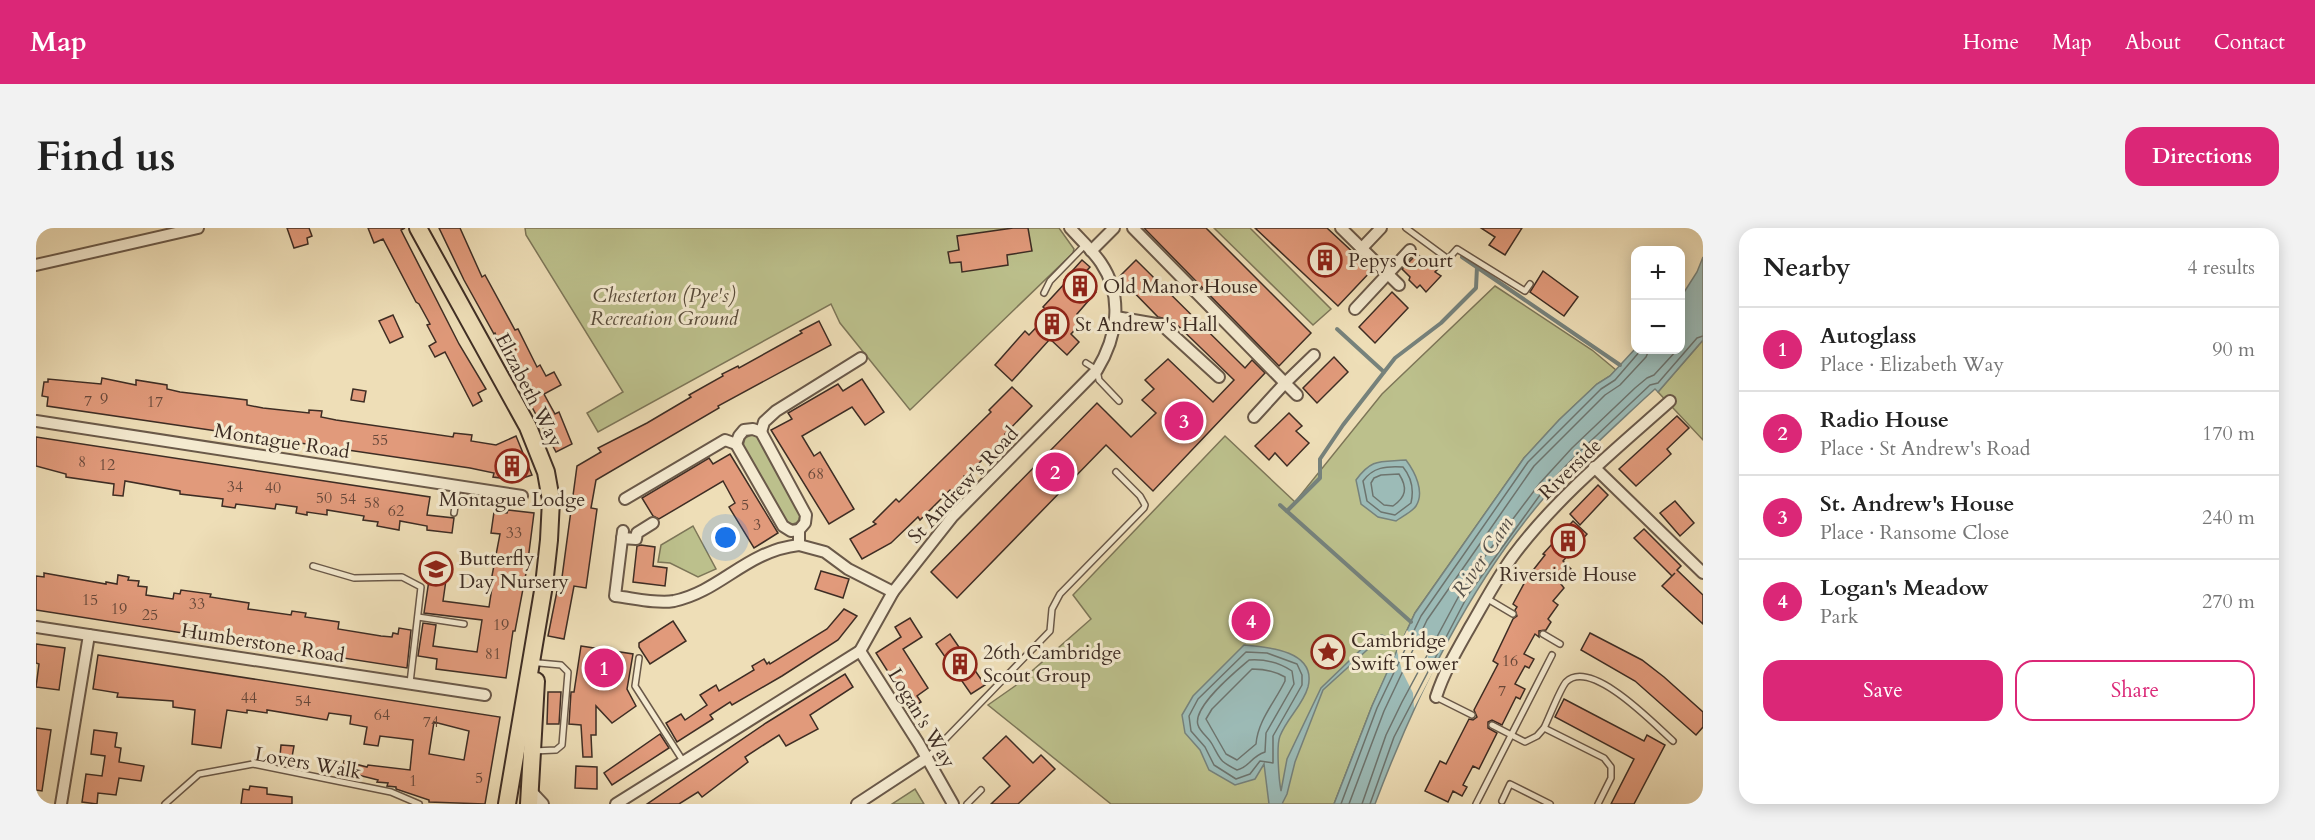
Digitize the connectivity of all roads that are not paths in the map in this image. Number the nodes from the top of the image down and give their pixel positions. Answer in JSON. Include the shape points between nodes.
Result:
{"nodes":[{"id":1,"x":198,"y":228,"type":"edge"},
{"id":2,"x":418,"y":228,"type":"edge"},
{"id":3,"x":1070,"y":228,"type":"edge"},
{"id":4,"x":1114,"y":228,"type":"edge"},
{"id":5,"x":1133,"y":228,"type":"edge"},
{"id":6,"x":1341,"y":228,"type":"edge"},
{"id":7,"x":1381,"y":228,"type":"edge"},
{"id":8,"x":1406,"y":228,"type":"edge"},
{"id":9,"x":1088,"y":248,"type":"junction"},
{"id":10,"x":1362,"y":248,"type":"junction"},
{"id":11,"x":1410,"y":250,"type":"dead end"},
{"id":12,"x":36,"y":265,"type":"edge"},
{"id":13,"x":1388,"y":274,"type":"junction"},
{"id":14,"x":1530,"y":284,"type":"dead end"},
{"id":15,"x":1399,"y":285,"type":"dead end"},
{"id":16,"x":1044,"y":293,"type":"dead end"},
{"id":17,"x":1356,"y":309,"type":"dead end"},
{"id":18,"x":1116,"y":317,"type":"junction"},
{"id":19,"x":1314,"y":355,"type":"dead end"},
{"id":20,"x":861,"y":358,"type":"dead end"},
{"id":21,"x":1086,"y":363,"type":"dead end"},
{"id":22,"x":1097,"y":370,"type":"junction"},
{"id":23,"x":1219,"y":378,"type":"dead end"},
{"id":24,"x":1285,"y":383,"type":"junction"},
{"id":25,"x":1297,"y":395,"type":"dead end"},
{"id":26,"x":1119,"y":401,"type":"dead end"},
{"id":27,"x":1670,"y":401,"type":"dead end"},
{"id":28,"x":1254,"y":417,"type":"dead end"},
{"id":29,"x":36,"y":421,"type":"edge"},
{"id":30,"x":761,"y":432,"type":"junction"},
{"id":31,"x":736,"y":444,"type":"junction"},
{"id":32,"x":1594,"y":467,"type":"junction"},
{"id":33,"x":1116,"y":472,"type":"dead end"},
{"id":34,"x":967,"y":480,"type":"dead end"},
{"id":35,"x":458,"y":486,"type":"junction"},
{"id":36,"x":978,"y":491,"type":"junction"},
{"id":37,"x":522,"y":496,"type":"dead end"},
{"id":38,"x":625,"y":499,"type":"dead end"},
{"id":39,"x":454,"y":513,"type":"dead end"},
{"id":40,"x":653,"y":523,"type":"dead end"},
{"id":41,"x":799,"y":530,"type":"junction"},
{"id":42,"x":799,"y":545,"type":"junction"},
{"id":43,"x":313,"y":566,"type":"dead end"},
{"id":44,"x":1703,"y":573,"type":"edge"},
{"id":45,"x":544,"y":585,"type":"junction"},
{"id":46,"x":892,"y":592,"type":"junction"},
{"id":47,"x":1486,"y":598,"type":"junction"},
{"id":48,"x":1513,"y":614,"type":"dead end"},
{"id":49,"x":418,"y":617,"type":"junction"},
{"id":50,"x":464,"y":624,"type":"dead end"},
{"id":51,"x":36,"y":627,"type":"edge"},
{"id":52,"x":89,"y":634,"type":"junction"},
{"id":53,"x":1543,"y":634,"type":"dead end"},
{"id":54,"x":1560,"y":644,"type":"dead end"},
{"id":55,"x":860,"y":651,"type":"junction"},
{"id":56,"x":1552,"y":655,"type":"dead end"},
{"id":57,"x":639,"y":658,"type":"dead end"},
{"id":58,"x":539,"y":663,"type":"junction"},
{"id":59,"x":410,"y":683,"type":"junction"},
{"id":60,"x":485,"y":695,"type":"dead end"},
{"id":61,"x":1436,"y":697,"type":"joint"},
{"id":62,"x":1472,"y":715,"type":"dead end"},
{"id":63,"x":1492,"y":725,"type":"dead end"},
{"id":64,"x":1544,"y":728,"type":"junction"},
{"id":65,"x":1511,"y":735,"type":"junction"},
{"id":66,"x":1673,"y":741,"type":"dead end"},
{"id":67,"x":532,"y":751,"type":"junction"},
{"id":68,"x":927,"y":758,"type":"junction"},
{"id":69,"x":684,"y":763,"type":"junction"},
{"id":70,"x":981,"y":790,"type":"dead end"},
{"id":71,"x":529,"y":796,"type":"edge"},
{"id":72,"x":1502,"y":801,"type":"dead end"},
{"id":73,"x":61,"y":804,"type":"edge"},
{"id":74,"x":165,"y":804,"type":"edge"},
{"id":75,"x":419,"y":804,"type":"edge"},
{"id":76,"x":507,"y":804,"type":"edge"},
{"id":77,"x":543,"y":804,"type":"edge"},
{"id":78,"x":616,"y":804,"type":"edge"},
{"id":79,"x":857,"y":804,"type":"edge"},
{"id":80,"x":952,"y":804,"type":"edge"},
{"id":81,"x":967,"y":804,"type":"edge"},
{"id":82,"x":1476,"y":804,"type":"edge"},
{"id":83,"x":1550,"y":804,"type":"edge"},
{"id":84,"x":1598,"y":804,"type":"edge"}],
"edges":[{"from":1,"to":12,"type":"street"},
{"from":2,"to":45,"type":"main road","name":"Elizabeth Way","via":[[528,427],[546,472],[551,500]]},
{"from":3,"to":9,"type":"street","name":"St Andrew's Road"},
{"from":4,"to":9,"type":"street"},
{"from":5,"to":24,"type":"street"},
{"from":6,"to":10,"type":"street"},
{"from":7,"to":10,"type":"street"},
{"from":8,"to":14,"type":"lane","via":[[1448,259],[1457,249],[1525,291]]},
{"from":9,"to":16,"type":"lane","via":[[1050,281]]},
{"from":9,"to":18,"type":"street","name":"St Andrew's Road","via":[[1108,276]]},
{"from":10,"to":13,"type":"street"},
{"from":11,"to":13,"type":"street"},
{"from":13,"to":15,"type":"street"},
{"from":13,"to":17,"type":"street"},
{"from":18,"to":22,"type":"street","name":"St Andrew's Road","via":[[1107,354]]},
{"from":18,"to":23,"type":"street","via":[[1162,325]]},
{"from":19,"to":24,"type":"street"},
{"from":20,"to":30,"type":"street","via":[[776,411],[764,422]]},
{"from":21,"to":22,"type":"lane"},
{"from":22,"to":26,"type":"lane","via":[[1099,380]]},
{"from":22,"to":36,"type":"street","name":"St Andrew's Road"},
{"from":24,"to":25,"type":"street"},
{"from":24,"to":28,"type":"street"},
{"from":27,"to":32,"type":"street","name":"Riverside"},
{"from":29,"to":35,"type":"street","name":"Montague Road"},
{"from":30,"to":31,"type":"street","via":[[744,430]]},
{"from":30,"to":41,"type":"street","via":[[806,515]]},
{"from":31,"to":38,"type":"street","via":[[725,440]]},
{"from":31,"to":41,"type":"street","via":[[783,526],[790,531]]},
{"from":32,"to":44,"type":"street"},
{"from":32,"to":47,"type":"street","name":"Riverside","via":[[1541,523]]},
{"from":33,"to":68,"type":"lane","via":[[1140,496],[1144,508],[1060,594],[1052,609],[1050,631]]},
{"from":34,"to":36,"type":"lane"},
{"from":35,"to":37,"type":"street","name":"Montague Road"},
{"from":35,"to":39,"type":"lane"},
{"from":36,"to":46,"type":"street","name":"St Andrew's Road"},
{"from":40,"to":42,"type":"street","via":[[637,533],[636,538],[623,534],[615,596],[672,601],[701,591],[756,557]]},
{"from":41,"to":42,"type":"street"},
{"from":42,"to":46,"type":"street","via":[[825,552]]},
{"from":43,"to":49,"type":"lane","via":[[354,578],[402,577],[421,587]]},
{"from":45,"to":58,"type":"main road","name":"Elizabeth Way"},
{"from":45,"to":76,"type":"main road","name":"Elizabeth Way"},
{"from":46,"to":55,"type":"street","name":"St Andrew's Road"},
{"from":47,"to":48,"type":"lane"},
{"from":47,"to":61,"type":"street","name":"Riverside","via":[[1443,674]]},
{"from":49,"to":50,"type":"lane"},
{"from":49,"to":59,"type":"lane"},
{"from":51,"to":52,"type":"street","name":"Humberstone Road"},
{"from":52,"to":59,"type":"street","name":"Humberstone Road"},
{"from":52,"to":73,"type":"street"},
{"from":53,"to":54,"type":"lane"},
{"from":55,"to":68,"type":"street","name":"Logan's Way"},
{"from":55,"to":69,"type":"street","name":"St Andrew's Road"},
{"from":56,"to":65,"type":"lane"},
{"from":57,"to":69,"type":"lane","via":[[635,686]]},
{"from":58,"to":67,"type":"main road","name":"Elizabeth Way"},
{"from":58,"to":67,"type":"lane","via":[[561,665],[568,672],[562,745],[556,750]]},
{"from":59,"to":60,"type":"street","name":"Humberstone Road"},
{"from":61,"to":62,"type":"lane"},
{"from":63,"to":65,"type":"lane"},
{"from":64,"to":65,"type":"lane","via":[[1525,742]]},
{"from":64,"to":66,"type":"lane","via":[[1566,682],[1576,677],[1589,678],[1623,696]]},
{"from":64,"to":84,"type":"lane","via":[[1604,758],[1611,767],[1611,778]]},
{"from":65,"to":82,"type":"lane"},
{"from":67,"to":71,"type":"main road","name":"Elizabeth Way"},
{"from":68,"to":79,"type":"street"},
{"from":68,"to":80,"type":"street","name":"Logan's Way"},
{"from":69,"to":78,"type":"street","name":"St Andrew's Road"},
{"from":70,"to":81,"type":"lane"},
{"from":71,"to":77,"type":"street"},
{"from":72,"to":83,"type":"lane","via":[[1510,784]]},
{"from":74,"to":75,"type":"lane","name":"Lovers Walk","via":[[199,774],[254,764],[391,792]]}]}
